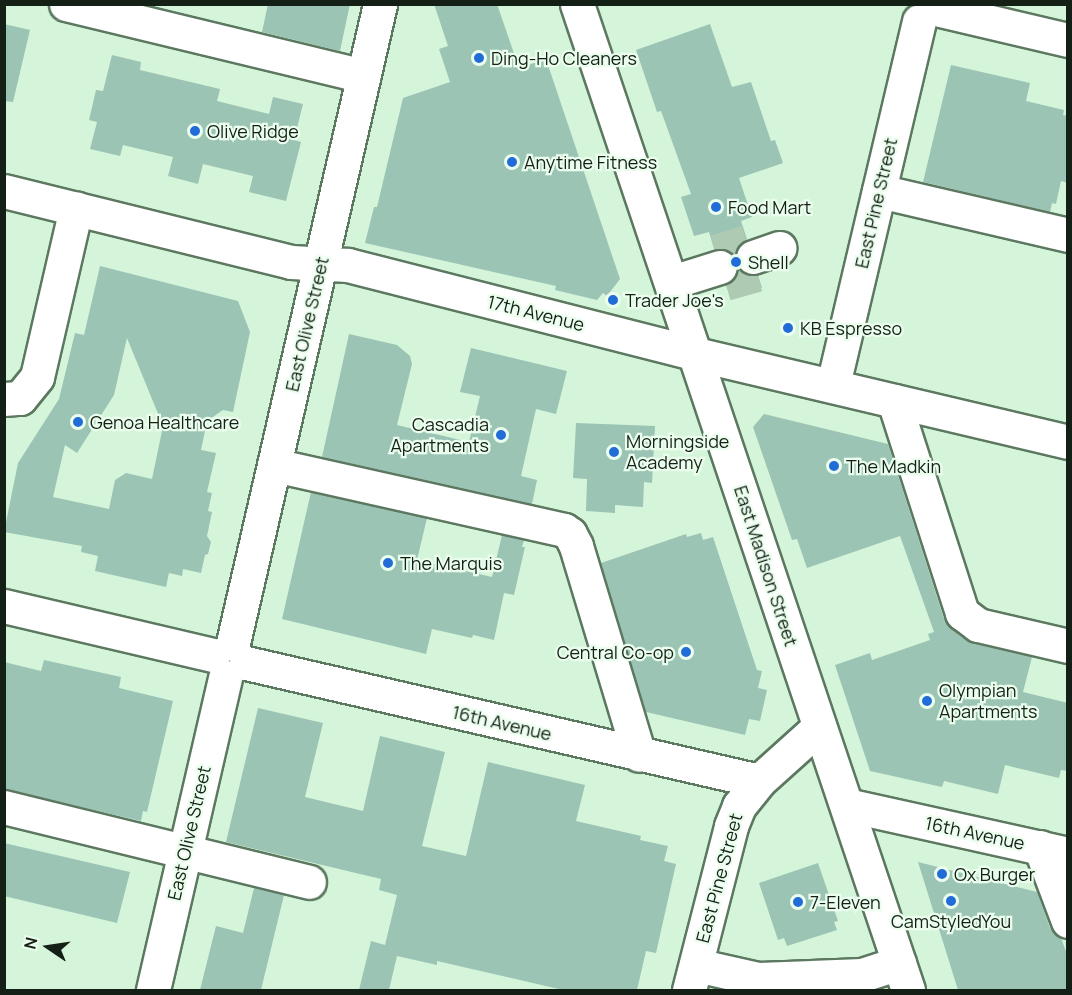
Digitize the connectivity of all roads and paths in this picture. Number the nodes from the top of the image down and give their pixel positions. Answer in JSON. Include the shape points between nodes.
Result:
{"nodes":[{"id":1,"x":66,"y":4,"type":"edge"},
{"id":2,"x":380,"y":4,"type":"edge"},
{"id":3,"x":577,"y":4,"type":"edge"},
{"id":4,"x":927,"y":10,"type":"edge"},
{"id":5,"x":1068,"y":40,"type":"edge"},
{"id":6,"x":363,"y":76,"type":"junction"},
{"id":7,"x":4,"y":191,"type":"edge"},
{"id":8,"x":879,"y":191,"type":"junction"},
{"id":9,"x":76,"y":208,"type":"junction"},
{"id":10,"x":1068,"y":235,"type":"edge"},
{"id":11,"x":321,"y":263,"type":"junction"},
{"id":12,"x":718,"y":268,"type":"tunnel mouth"},
{"id":13,"x":672,"y":282,"type":"junction"},
{"id":14,"x":696,"y":354,"type":"junction"},
{"id":15,"x":833,"y":385,"type":"junction"},
{"id":16,"x":4,"y":399,"type":"edge"},
{"id":17,"x":894,"y":400,"type":"junction"},
{"id":18,"x":1068,"y":442,"type":"edge"},
{"id":19,"x":274,"y":465,"type":"junction"},
{"id":20,"x":4,"y":606,"type":"edge"},
{"id":21,"x":1068,"y":646,"type":"edge"},
{"id":22,"x":229,"y":659,"type":"junction"},
{"id":23,"x":819,"y":727,"type":"junction"},
{"id":24,"x":639,"y":755,"type":"junction"},
{"id":25,"x":759,"y":781,"type":"junction"},
{"id":26,"x":847,"y":806,"type":"junction"},
{"id":27,"x":4,"y":807,"type":"edge"},
{"id":28,"x":1054,"y":850,"type":"edge"},
{"id":29,"x":184,"y":851,"type":"junction"},
{"id":30,"x":309,"y":882,"type":"dead end"},
{"id":31,"x":1068,"y":921,"type":"edge"},
{"id":32,"x":904,"y":977,"type":"edge"},
{"id":33,"x":692,"y":978,"type":"edge"},
{"id":34,"x":153,"y":990,"type":"edge"}],
"edges":[{"from":1,"to":6,"type":"street"},
{"from":2,"to":6,"type":"street","name":"East Olive Street"},
{"from":3,"to":13,"type":"street","name":"East Madison Street"},
{"from":4,"to":5,"type":"street"},
{"from":4,"to":8,"type":"street","name":"East Pine Street"},
{"from":6,"to":11,"type":"street","name":"East Olive Street"},
{"from":7,"to":9,"type":"street","name":"17th Avenue"},
{"from":8,"to":10,"type":"street"},
{"from":8,"to":15,"type":"street","name":"East Pine Street"},
{"from":9,"to":11,"type":"street","name":"17th Avenue","via":[[291,262]]},
{"from":9,"to":16,"type":"street","via":[[38,377],[20,398]]},
{"from":11,"to":14,"type":"street","name":"17th Avenue","via":[[348,265]]},
{"from":11,"to":19,"type":"street","name":"East Olive Street"},
{"from":12,"to":13,"type":"street"},
{"from":13,"to":14,"type":"street","name":"East Madison Street"},
{"from":14,"to":15,"type":"street","name":"17th Avenue"},
{"from":14,"to":23,"type":"street","name":"East Madison Street"},
{"from":15,"to":17,"type":"street","name":"17th Avenue"},
{"from":17,"to":18,"type":"street","name":"17th Avenue"},
{"from":17,"to":21,"type":"street","via":[[962,613],[978,625]]},
{"from":19,"to":22,"type":"street","name":"East Olive Street"},
{"from":19,"to":24,"type":"street","via":[[570,534]]},
{"from":20,"to":22,"type":"street","name":"16th Avenue"},
{"from":22,"to":24,"type":"street","name":"16th Avenue"},
{"from":22,"to":29,"type":"street","name":"East Olive Street"},
{"from":23,"to":25,"type":"street","name":"East Pine Street"},
{"from":23,"to":26,"type":"street","name":"East Madison Street"},
{"from":24,"to":25,"type":"street","name":"16th Avenue"},
{"from":25,"to":33,"type":"street","name":"East Pine Street","via":[[739,806],[731,826]]},
{"from":26,"to":28,"type":"street","name":"16th Avenue"},
{"from":26,"to":32,"type":"street","name":"East Madison Street"},
{"from":27,"to":29,"type":"street"},
{"from":28,"to":31,"type":"street"},
{"from":29,"to":30,"type":"street"},
{"from":29,"to":34,"type":"street","name":"East Olive Street"},
{"from":32,"to":33,"type":"street"}]}
